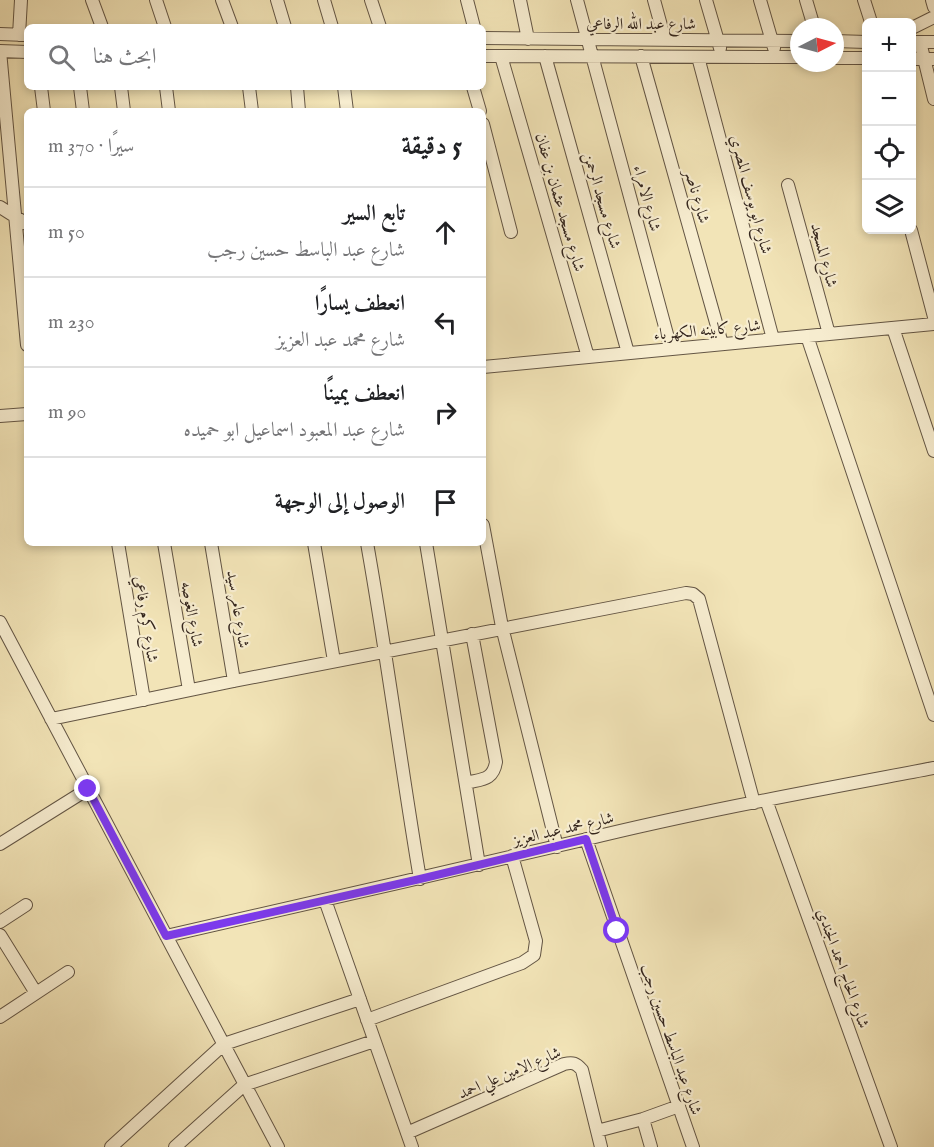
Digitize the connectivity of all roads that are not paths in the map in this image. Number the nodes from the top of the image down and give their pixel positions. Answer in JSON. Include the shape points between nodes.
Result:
{"nodes":[{"id":1,"x":21,"y":0,"type":"edge"},
{"id":2,"x":92,"y":0,"type":"edge"},
{"id":3,"x":156,"y":0,"type":"edge"},
{"id":4,"x":222,"y":0,"type":"edge"},
{"id":5,"x":277,"y":0,"type":"edge"},
{"id":6,"x":324,"y":0,"type":"edge"},
{"id":7,"x":371,"y":0,"type":"edge"},
{"id":8,"x":467,"y":0,"type":"edge"},
{"id":9,"x":520,"y":0,"type":"edge"},
{"id":10,"x":578,"y":0,"type":"edge"},
{"id":11,"x":654,"y":0,"type":"edge"},
{"id":12,"x":706,"y":0,"type":"edge"},
{"id":13,"x":760,"y":0,"type":"edge"},
{"id":14,"x":806,"y":0,"type":"edge"},
{"id":15,"x":864,"y":0,"type":"edge"},
{"id":16,"x":932,"y":0,"type":"edge"},
{"id":17,"x":934,"y":7,"type":"edge"},
{"id":18,"x":934,"y":17,"type":"edge"},
{"id":19,"x":811,"y":18,"type":"edge"},
{"id":20,"x":870,"y":18,"type":"edge"},
{"id":21,"x":101,"y":24,"type":"edge"},
{"id":22,"x":164,"y":24,"type":"edge"},
{"id":23,"x":231,"y":24,"type":"edge"},
{"id":24,"x":284,"y":24,"type":"edge"},
{"id":25,"x":331,"y":24,"type":"edge"},
{"id":26,"x":379,"y":24,"type":"edge"},
{"id":27,"x":473,"y":24,"type":"edge"},
{"id":28,"x":916,"y":26,"type":"edge"},
{"id":29,"x":0,"y":34,"type":"edge"},
{"id":30,"x":23,"y":35,"type":"edge"},
{"id":31,"x":486,"y":38,"type":"edge"},
{"id":32,"x":528,"y":39,"type":"junction"},
{"id":33,"x":588,"y":39,"type":"junction"},
{"id":34,"x":665,"y":40,"type":"junction"},
{"id":35,"x":718,"y":40,"type":"junction"},
{"id":36,"x":772,"y":40,"type":"junction"},
{"id":37,"x":790,"y":41,"type":"edge"},
{"id":38,"x":844,"y":42,"type":"edge"},
{"id":39,"x":862,"y":42,"type":"edge"},
{"id":40,"x":916,"y":42,"type":"edge"},
{"id":41,"x":934,"y":42,"type":"edge"},
{"id":42,"x":0,"y":51,"type":"edge"},
{"id":43,"x":24,"y":52,"type":"edge"},
{"id":44,"x":486,"y":56,"type":"edge"},
{"id":45,"x":501,"y":56,"type":"junction"},
{"id":46,"x":545,"y":56,"type":"junction"},
{"id":47,"x":592,"y":56,"type":"junction"},
{"id":48,"x":642,"y":56,"type":"junction"},
{"id":49,"x":698,"y":57,"type":"junction"},
{"id":50,"x":723,"y":57,"type":"junction"},
{"id":51,"x":776,"y":57,"type":"junction"},
{"id":52,"x":790,"y":57,"type":"edge"},
{"id":53,"x":844,"y":58,"type":"edge"},
{"id":54,"x":862,"y":59,"type":"edge"},
{"id":55,"x":923,"y":59,"type":"edge"},
{"id":56,"x":41,"y":90,"type":"edge"},
{"id":57,"x":80,"y":90,"type":"edge"},
{"id":58,"x":121,"y":90,"type":"edge"},
{"id":59,"x":166,"y":90,"type":"edge"},
{"id":60,"x":249,"y":90,"type":"edge"},
{"id":61,"x":297,"y":90,"type":"edge"},
{"id":62,"x":344,"y":90,"type":"edge"},
{"id":63,"x":474,"y":90,"type":"edge"},
{"id":64,"x":934,"y":99,"type":"edge"},
{"id":65,"x":44,"y":108,"type":"edge"},
{"id":66,"x":83,"y":108,"type":"edge"},
{"id":67,"x":124,"y":108,"type":"edge"},
{"id":68,"x":169,"y":108,"type":"edge"},
{"id":69,"x":252,"y":108,"type":"edge"},
{"id":70,"x":299,"y":108,"type":"edge"},
{"id":71,"x":347,"y":108,"type":"edge"},
{"id":72,"x":479,"y":108,"type":"edge"},
{"id":73,"x":486,"y":136,"type":"edge"},
{"id":74,"x":788,"y":185,"type":"dead end"},
{"id":75,"x":0,"y":207,"type":"edge"},
{"id":76,"x":14,"y":216,"type":"junction"},
{"id":77,"x":24,"y":222,"type":"edge"},
{"id":78,"x":511,"y":232,"type":"dead end"},
{"id":79,"x":912,"y":234,"type":"edge"},
{"id":80,"x":24,"y":315,"type":"edge"},
{"id":81,"x":934,"y":317,"type":"edge"},
{"id":82,"x":934,"y":324,"type":"edge"},
{"id":83,"x":893,"y":328,"type":"junction"},
{"id":84,"x":829,"y":334,"type":"junction"},
{"id":85,"x":807,"y":336,"type":"junction"},
{"id":86,"x":773,"y":339,"type":"junction"},
{"id":87,"x":722,"y":344,"type":"junction"},
{"id":88,"x":671,"y":349,"type":"junction"},
{"id":89,"x":628,"y":353,"type":"junction"},
{"id":90,"x":588,"y":357,"type":"junction"},
{"id":91,"x":486,"y":367,"type":"edge"},
{"id":92,"x":24,"y":414,"type":"edge"},
{"id":93,"x":0,"y":416,"type":"edge"},
{"id":94,"x":934,"y":451,"type":"edge"},
{"id":95,"x":486,"y":541,"type":"edge"},
{"id":96,"x":118,"y":546,"type":"edge"},
{"id":97,"x":165,"y":546,"type":"edge"},
{"id":98,"x":212,"y":546,"type":"edge"},
{"id":99,"x":315,"y":546,"type":"edge"},
{"id":100,"x":368,"y":546,"type":"edge"},
{"id":101,"x":426,"y":546,"type":"edge"},
{"id":102,"x":0,"y":622,"type":"edge"},
{"id":103,"x":502,"y":627,"type":"junction"},
{"id":104,"x":472,"y":634,"type":"junction"},
{"id":105,"x":441,"y":640,"type":"junction"},
{"id":106,"x":386,"y":651,"type":"junction"},
{"id":107,"x":334,"y":661,"type":"junction"},
{"id":108,"x":234,"y":681,"type":"junction"},
{"id":109,"x":189,"y":690,"type":"junction"},
{"id":110,"x":144,"y":700,"type":"junction"},
{"id":111,"x":934,"y":716,"type":"edge"},
{"id":112,"x":51,"y":719,"type":"junction"},
{"id":113,"x":934,"y":768,"type":"edge"},
{"id":114,"x":466,"y":783,"type":"junction"},
{"id":115,"x":88,"y":789,"type":"junction"},
{"id":116,"x":760,"y":802,"type":"junction"},
{"id":117,"x":586,"y":839,"type":"junction"},
{"id":118,"x":0,"y":844,"type":"edge"},
{"id":119,"x":557,"y":847,"type":"junction"},
{"id":120,"x":512,"y":856,"type":"junction"},
{"id":121,"x":479,"y":865,"type":"junction"},
{"id":122,"x":420,"y":879,"type":"junction"},
{"id":123,"x":325,"y":900,"type":"junction"},
{"id":124,"x":26,"y":905,"type":"dead end"},
{"id":125,"x":0,"y":922,"type":"edge"},
{"id":126,"x":0,"y":935,"type":"edge"},
{"id":127,"x":166,"y":936,"type":"junction"},
{"id":128,"x":68,"y":972,"type":"dead end"},
{"id":129,"x":36,"y":993,"type":"junction"},
{"id":130,"x":360,"y":999,"type":"junction"},
{"id":131,"x":0,"y":1017,"type":"edge"},
{"id":132,"x":367,"y":1020,"type":"junction"},
{"id":133,"x":374,"y":1041,"type":"junction"},
{"id":134,"x":224,"y":1044,"type":"junction"},
{"id":135,"x":244,"y":1085,"type":"junction"},
{"id":136,"x":679,"y":1106,"type":"junction"},
{"id":137,"x":643,"y":1119,"type":"junction"},
{"id":138,"x":597,"y":1131,"type":"junction"},
{"id":139,"x":407,"y":1133,"type":"junction"},
{"id":140,"x":111,"y":1147,"type":"edge"},
{"id":141,"x":175,"y":1147,"type":"edge"},
{"id":142,"x":278,"y":1147,"type":"edge"},
{"id":143,"x":412,"y":1147,"type":"edge"},
{"id":144,"x":601,"y":1147,"type":"edge"},
{"id":145,"x":651,"y":1147,"type":"edge"},
{"id":146,"x":693,"y":1147,"type":"edge"},
{"id":147,"x":891,"y":1147,"type":"edge"}],
"edges":[{"from":1,"to":30,"type":"street"},
{"from":2,"to":21,"type":"street"},
{"from":3,"to":22,"type":"street"},
{"from":4,"to":23,"type":"street"},
{"from":5,"to":24,"type":"street"},
{"from":6,"to":25,"type":"street"},
{"from":7,"to":26,"type":"street"},
{"from":8,"to":27,"type":"street"},
{"from":9,"to":32,"type":"street"},
{"from":10,"to":33,"type":"street","name":"شارع الامراء"},
{"from":11,"to":34,"type":"street"},
{"from":12,"to":35,"type":"street"},
{"from":13,"to":36,"type":"street"},
{"from":14,"to":19,"type":"street"},
{"from":15,"to":20,"type":"street"},
{"from":16,"to":17,"type":"street"},
{"from":18,"to":28,"type":"street"},
{"from":29,"to":30,"type":"street"},
{"from":31,"to":32,"type":"street","name":"شارع عبد الله الرفاعي"},
{"from":32,"to":33,"type":"street","name":"شارع عبد الله الرفاعي"},
{"from":33,"to":34,"type":"street","name":"شارع عبد الله الرفاعي"},
{"from":33,"to":47,"type":"street","name":"شارع الامراء"},
{"from":34,"to":35,"type":"street","name":"شارع عبد الله الرفاعي"},
{"from":35,"to":36,"type":"street","name":"شارع عبد الله الرفاعي"},
{"from":35,"to":50,"type":"street"},
{"from":36,"to":37,"type":"street","name":"شارع عبد الله الرفاعي"},
{"from":36,"to":51,"type":"street"},
{"from":38,"to":39,"type":"street"},
{"from":40,"to":41,"type":"street"},
{"from":40,"to":55,"type":"street"},
{"from":42,"to":43,"type":"street"},
{"from":42,"to":76,"type":"street"},
{"from":44,"to":45,"type":"street","name":"شارع عبد الله الرفاعي"},
{"from":45,"to":46,"type":"street","name":"شارع عبد الله الرفاعي"},
{"from":45,"to":90,"type":"street","name":"شارع مسجد عثمان بن عفان"},
{"from":46,"to":47,"type":"street","name":"شارع عبد الله الرفاعي"},
{"from":46,"to":89,"type":"street","name":"شارع مسجد الرحمن"},
{"from":47,"to":48,"type":"street","name":"شارع عبد الله الرفاعي"},
{"from":47,"to":88,"type":"street","name":"شارع الامراء"},
{"from":48,"to":49,"type":"street","name":"شارع عبد الله الرفاعي"},
{"from":48,"to":87,"type":"street","name":"شارع ناصر"},
{"from":49,"to":50,"type":"street","name":"شارع عبد الله الرفاعي"},
{"from":49,"to":86,"type":"street","name":"شارع ابو يوسف المصري"},
{"from":50,"to":51,"type":"street","name":"شارع عبد الله الرفاعي"},
{"from":51,"to":52,"type":"street","name":"شارع عبد الله الرفاعي"},
{"from":53,"to":54,"type":"street"},
{"from":55,"to":64,"type":"street"},
{"from":56,"to":65,"type":"street"},
{"from":57,"to":66,"type":"street"},
{"from":58,"to":67,"type":"street"},
{"from":59,"to":68,"type":"street"},
{"from":60,"to":69,"type":"street"},
{"from":61,"to":70,"type":"street"},
{"from":62,"to":71,"type":"street"},
{"from":63,"to":72,"type":"street"},
{"from":73,"to":78,"type":"street"},
{"from":74,"to":84,"type":"street","name":"شارع المسجد"},
{"from":75,"to":76,"type":"street"},
{"from":76,"to":77,"type":"street"},
{"from":76,"to":80,"type":"street"},
{"from":79,"to":81,"type":"street"},
{"from":82,"to":83,"type":"street","name":"شارع كابينه الكهرباء"},
{"from":83,"to":84,"type":"street","name":"شارع كابينه الكهرباء"},
{"from":83,"to":94,"type":"street"},
{"from":84,"to":85,"type":"street","name":"شارع كابينه الكهرباء"},
{"from":85,"to":86,"type":"street","name":"شارع كابينه الكهرباء"},
{"from":85,"to":111,"type":"street"},
{"from":86,"to":87,"type":"street","name":"شارع كابينه الكهرباء"},
{"from":87,"to":88,"type":"street","name":"شارع كابينه الكهرباء"},
{"from":88,"to":89,"type":"street","name":"شارع كابينه الكهرباء"},
{"from":89,"to":90,"type":"street","name":"شارع كابينه الكهرباء"},
{"from":90,"to":91,"type":"street","name":"شارع كابينه الكهرباء"},
{"from":92,"to":93,"type":"street"},
{"from":95,"to":103,"type":"street"},
{"from":96,"to":110,"type":"street","name":"شارع كرم رفاعي"},
{"from":97,"to":109,"type":"street","name":"شارع الغوصه"},
{"from":98,"to":108,"type":"street","name":"شارع عامر سيد"},
{"from":99,"to":107,"type":"street"},
{"from":100,"to":106,"type":"street"},
{"from":101,"to":105,"type":"street"},
{"from":102,"to":112,"type":"street"},
{"from":103,"to":104,"type":"street"},
{"from":103,"to":116,"type":"street","name":"شارع الحاج احمد الجندي","via":[[693,594],[699,599]]},
{"from":103,"to":119,"type":"street"},
{"from":104,"to":105,"type":"street"},
{"from":104,"to":114,"type":"street","via":[[496,762],[488,777]]},
{"from":105,"to":106,"type":"street"},
{"from":105,"to":114,"type":"street"},
{"from":106,"to":107,"type":"street"},
{"from":106,"to":122,"type":"street"},
{"from":107,"to":108,"type":"street"},
{"from":108,"to":109,"type":"street"},
{"from":109,"to":110,"type":"street"},
{"from":110,"to":112,"type":"street"},
{"from":112,"to":115,"type":"street"},
{"from":113,"to":116,"type":"street","name":"شارع محمد عبد العزيز"},
{"from":114,"to":121,"type":"street"},
{"from":115,"to":118,"type":"street"},
{"from":115,"to":127,"type":"street"},
{"from":116,"to":117,"type":"street","name":"شارع محمد عبد العزيز"},
{"from":116,"to":147,"type":"street","name":"شارع الحاج احمد الجندي"},
{"from":117,"to":119,"type":"street","name":"شارع محمد عبد العزيز"},
{"from":117,"to":136,"type":"street","name":"شارع عبد الباسط حسين رجب"},
{"from":119,"to":120,"type":"street","name":"شارع محمد عبد العزيز"},
{"from":120,"to":121,"type":"street","name":"شارع محمد عبد العزيز"},
{"from":120,"to":132,"type":"street","via":[[536,941],[534,955],[522,963]]},
{"from":121,"to":122,"type":"street","name":"شارع محمد عبد العزيز"},
{"from":122,"to":123,"type":"street","name":"شارع محمد عبد العزيز"},
{"from":123,"to":127,"type":"street","name":"شارع محمد عبد العزيز"},
{"from":123,"to":130,"type":"street"},
{"from":124,"to":125,"type":"street"},
{"from":126,"to":129,"type":"street"},
{"from":127,"to":134,"type":"street"},
{"from":128,"to":129,"type":"street"},
{"from":129,"to":131,"type":"street"},
{"from":130,"to":132,"type":"street"},
{"from":130,"to":134,"type":"street"},
{"from":132,"to":133,"type":"street"},
{"from":133,"to":135,"type":"street"},
{"from":133,"to":139,"type":"street"},
{"from":134,"to":135,"type":"street"},
{"from":134,"to":140,"type":"street"},
{"from":135,"to":141,"type":"street"},
{"from":135,"to":142,"type":"street"},
{"from":136,"to":137,"type":"street"},
{"from":136,"to":146,"type":"street","name":"شارع عبد الباسط حسين رجب"},
{"from":137,"to":138,"type":"street"},
{"from":137,"to":145,"type":"street"},
{"from":138,"to":139,"type":"street","name":"شارع الامين علي احمد","via":[[582,1070],[571,1062]]},
{"from":138,"to":144,"type":"street","name":"شارع الامين علي احمد"},
{"from":139,"to":143,"type":"street"}]}
